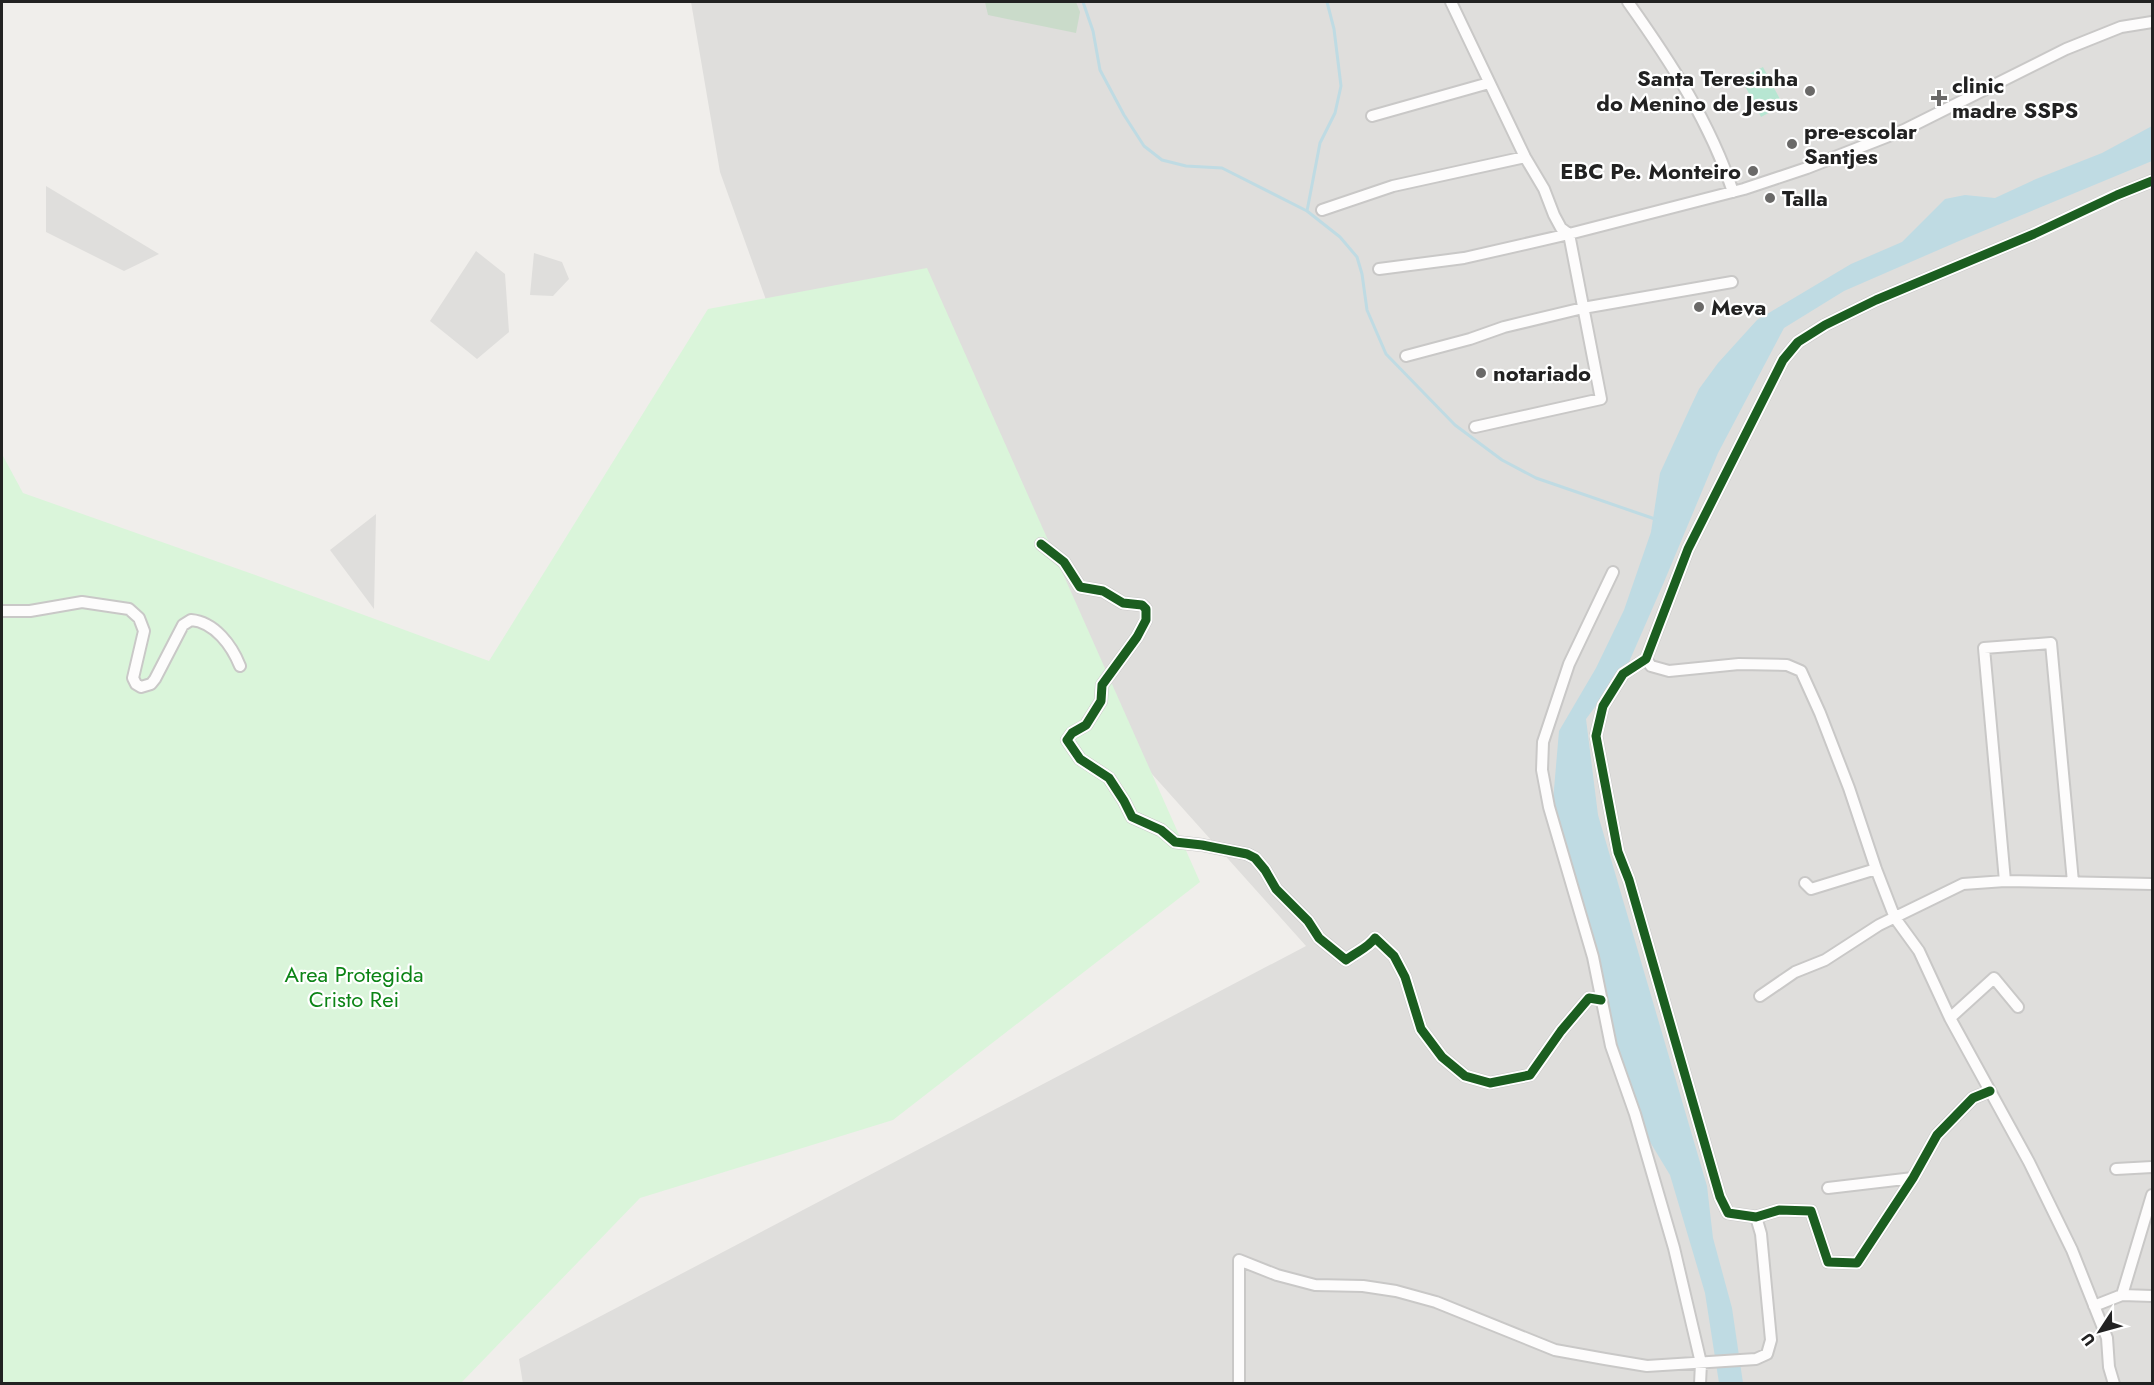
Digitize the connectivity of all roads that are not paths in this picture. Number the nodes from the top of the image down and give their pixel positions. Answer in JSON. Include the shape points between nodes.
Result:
{"nodes":[{"id":1,"x":1451,"y":2,"type":"edge"},
{"id":2,"x":1628,"y":2,"type":"edge"},
{"id":3,"x":2152,"y":22,"type":"edge"},
{"id":4,"x":1489,"y":83,"type":"junction"},
{"id":5,"x":1372,"y":116,"type":"dead end"},
{"id":6,"x":1525,"y":157,"type":"junction"},
{"id":7,"x":2152,"y":181,"type":"edge"},
{"id":8,"x":1732,"y":192,"type":"junction"},
{"id":9,"x":1322,"y":210,"type":"dead end"},
{"id":10,"x":1569,"y":234,"type":"junction"},
{"id":11,"x":1379,"y":269,"type":"dead end"},
{"id":12,"x":1732,"y":282,"type":"dead end"},
{"id":13,"x":1583,"y":308,"type":"junction"},
{"id":14,"x":1407,"y":356,"type":"dead end"},
{"id":15,"x":1475,"y":428,"type":"dead end"},
{"id":16,"x":1041,"y":543,"type":"dead end"},
{"id":17,"x":1613,"y":572,"type":"dead end"},
{"id":18,"x":2,"y":611,"type":"edge"},
{"id":19,"x":1646,"y":659,"type":"junction"},
{"id":20,"x":240,"y":666,"type":"dead end"},
{"id":21,"x":1876,"y":869,"type":"junction"},
{"id":22,"x":2005,"y":881,"type":"junction"},
{"id":23,"x":2073,"y":882,"type":"junction"},
{"id":24,"x":1805,"y":883,"type":"dead end"},
{"id":25,"x":2152,"y":884,"type":"edge"},
{"id":26,"x":1896,"y":918,"type":"junction"},
{"id":27,"x":1760,"y":996,"type":"dead end"},
{"id":28,"x":1601,"y":1000,"type":"junction"},
{"id":29,"x":2018,"y":1007,"type":"dead end"},
{"id":30,"x":1950,"y":1018,"type":"junction"},
{"id":31,"x":1990,"y":1091,"type":"junction"},
{"id":32,"x":2152,"y":1167,"type":"edge"},
{"id":33,"x":2116,"y":1169,"type":"dead end"},
{"id":34,"x":1913,"y":1178,"type":"junction"},
{"id":35,"x":1828,"y":1188,"type":"dead end"},
{"id":36,"x":2152,"y":1195,"type":"edge"},
{"id":37,"x":1756,"y":1217,"type":"junction"},
{"id":38,"x":2122,"y":1295,"type":"junction"},
{"id":39,"x":2152,"y":1296,"type":"edge"},
{"id":40,"x":2094,"y":1306,"type":"junction"},
{"id":41,"x":1706,"y":1363,"type":"junction"},
{"id":42,"x":1239,"y":1383,"type":"edge"},
{"id":43,"x":1700,"y":1383,"type":"edge"},
{"id":44,"x":2114,"y":1383,"type":"edge"}],
"edges":[{"from":1,"to":4,"type":"street"},
{"from":2,"to":8,"type":"street","via":[[1700,112]]},
{"from":3,"to":8,"type":"street","via":[[2121,27],[2066,49],[1904,130]]},
{"from":4,"to":5,"type":"street"},
{"from":4,"to":6,"type":"street"},
{"from":6,"to":9,"type":"street","via":[[1393,186]]},
{"from":6,"to":10,"type":"street","via":[[1561,228]]},
{"from":7,"to":19,"type":"street","via":[[1876,300],[1798,342],[1783,360],[1688,549]]},
{"from":8,"to":10,"type":"street"},
{"from":10,"to":11,"type":"street","via":[[1464,258]]},
{"from":10,"to":13,"type":"street"},
{"from":12,"to":13,"type":"street"},
{"from":13,"to":14,"type":"street"},
{"from":13,"to":15,"type":"street","via":[[1601,399]]},
{"from":16,"to":28,"type":"street","via":[[1064,562],[1080,587],[1103,591],[1123,603],[1146,609],[1146,620],[1102,685],[1101,700],[1086,725],[1067,740],[1080,759],[1109,778],[1132,817],[1161,830],[1175,842],[1255,858],[1319,938],[1346,960],[1370,946],[1375,938],[1394,956],[1405,976],[1421,1029],[1442,1057],[1465,1076],[1490,1083],[1530,1075],[1589,998]]},
{"from":17,"to":28,"type":"street","via":[[1569,664],[1543,742],[1542,770]]},
{"from":18,"to":20,"type":"street","via":[[30,611],[82,602],[129,609],[140,618],[144,631],[133,678],[141,687],[155,679],[183,625],[191,620],[217,632]]},
{"from":19,"to":21,"type":"street","via":[[1651,666],[1669,671],[1739,663],[1787,665],[1801,671],[1849,788]]},
{"from":19,"to":37,"type":"street","via":[[1623,674],[1603,705],[1596,736],[1618,852],[1719,1197],[1728,1213]]},
{"from":21,"to":24,"type":"street","via":[[1811,889]]},
{"from":21,"to":26,"type":"street"},
{"from":22,"to":23,"type":"street"},
{"from":22,"to":23,"type":"street","via":[[1984,648],[2051,644]]},
{"from":22,"to":26,"type":"street","via":[[1964,884]]},
{"from":23,"to":25,"type":"street"},
{"from":26,"to":27,"type":"street","via":[[1825,960],[1795,972]]},
{"from":26,"to":30,"type":"street","via":[[1919,951]]},
{"from":28,"to":41,"type":"street","via":[[1611,1046],[1656,1181]]},
{"from":29,"to":30,"type":"street","via":[[1994,978]]},
{"from":30,"to":31,"type":"street"},
{"from":31,"to":34,"type":"street","via":[[1973,1098],[1937,1134]]},
{"from":31,"to":40,"type":"street","via":[[2072,1250]]},
{"from":32,"to":33,"type":"street"},
{"from":34,"to":35,"type":"street"},
{"from":34,"to":37,"type":"street","via":[[1857,1263],[1828,1262],[1811,1211],[1779,1210]]},
{"from":36,"to":38,"type":"street"},
{"from":37,"to":41,"type":"street","via":[[1761,1234],[1770,1348],[1756,1359]]},
{"from":38,"to":39,"type":"street"},
{"from":38,"to":40,"type":"street"},
{"from":40,"to":44,"type":"street","via":[[2106,1338]]},
{"from":41,"to":42,"type":"street","via":[[1647,1366],[1555,1350],[1436,1302],[1363,1286],[1315,1284],[1239,1260]]},
{"from":41,"to":43,"type":"street"}]}
